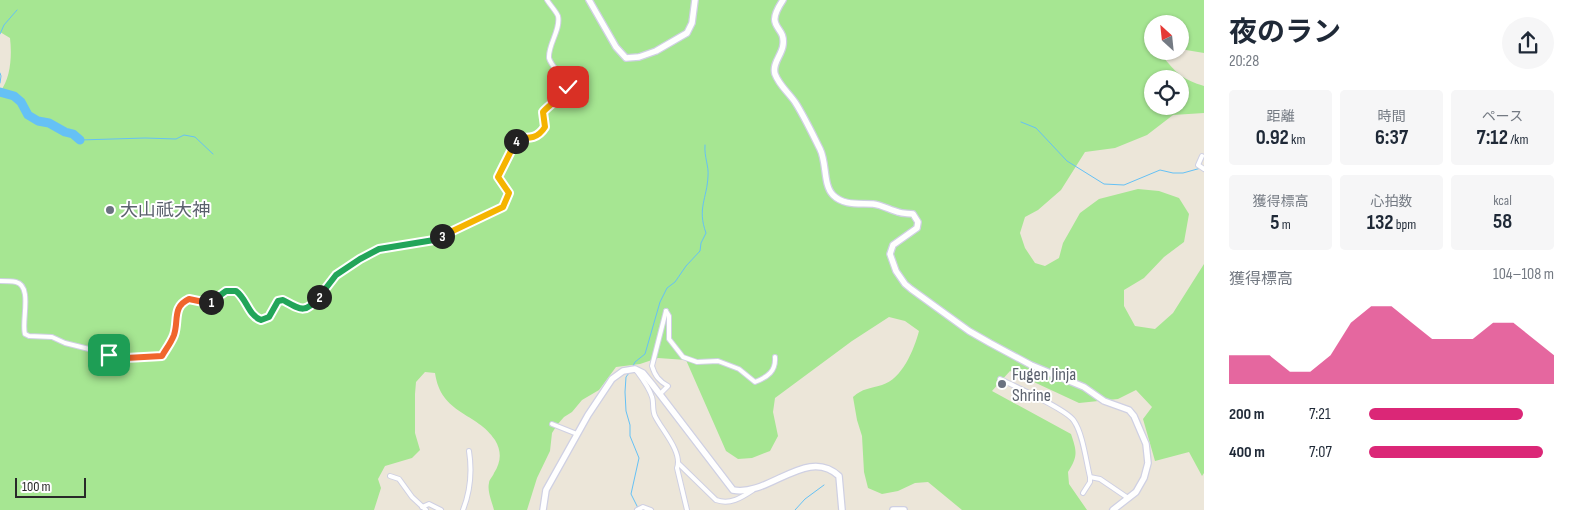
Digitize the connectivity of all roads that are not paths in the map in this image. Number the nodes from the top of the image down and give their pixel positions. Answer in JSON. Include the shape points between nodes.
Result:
{"nodes":[{"id":1,"x":547,"y":0,"type":"edge"},
{"id":2,"x":590,"y":0,"type":"edge"},
{"id":3,"x":695,"y":0,"type":"edge"},
{"id":4,"x":784,"y":0,"type":"edge"},
{"id":5,"x":1202,"y":156,"type":"dead end"},
{"id":6,"x":1202,"y":169,"type":"edge"},
{"id":7,"x":0,"y":281,"type":"edge"},
{"id":8,"x":775,"y":357,"type":"dead end"},
{"id":9,"x":635,"y":369,"type":"junction"},
{"id":10,"x":1000,"y":379,"type":"dead end"},
{"id":11,"x":660,"y":394,"type":"junction"},
{"id":12,"x":552,"y":424,"type":"dead end"},
{"id":13,"x":577,"y":434,"type":"junction"},
{"id":14,"x":470,"y":451,"type":"dead end"},
{"id":15,"x":678,"y":463,"type":"junction"},
{"id":16,"x":390,"y":476,"type":"dead end"},
{"id":17,"x":1090,"y":477,"type":"junction"},
{"id":18,"x":755,"y":489,"type":"junction"},
{"id":19,"x":1083,"y":493,"type":"dead end"},
{"id":20,"x":1128,"y":498,"type":"junction"},
{"id":21,"x":422,"y":507,"type":"junction"},
{"id":22,"x":638,"y":509,"type":"edge"},
{"id":23,"x":426,"y":510,"type":"edge"},
{"id":24,"x":441,"y":510,"type":"edge"},
{"id":25,"x":463,"y":510,"type":"edge"},
{"id":26,"x":543,"y":510,"type":"edge"},
{"id":27,"x":651,"y":510,"type":"edge"},
{"id":28,"x":687,"y":510,"type":"edge"},
{"id":29,"x":842,"y":510,"type":"edge"},
{"id":30,"x":893,"y":510,"type":"edge"},
{"id":31,"x":904,"y":510,"type":"edge"},
{"id":32,"x":1113,"y":510,"type":"edge"}],
"edges":[{"from":1,"to":7,"type":"street","via":[[558,16],[549,55],[551,64],[568,87],[565,94],[543,112],[545,127],[541,134],[527,139],[518,137],[507,156],[498,177],[509,193],[503,207],[434,240],[379,249],[336,275],[309,309],[278,301],[269,317],[261,320],[236,291],[226,291],[208,303],[189,299],[178,308],[175,332],[162,356],[126,358],[52,337],[25,334],[24,290],[16,282]]},
{"from":2,"to":3,"type":"street","via":[[616,47],[626,58],[639,58],[687,33],[692,23]]},
{"from":4,"to":20,"type":"street","via":[[774,16],[783,44],[774,67],[779,82],[795,102],[820,149],[832,195],[851,204],[874,204],[913,214],[918,222],[917,228],[893,245],[890,254],[896,272],[905,284],[990,343],[1031,365],[1084,387],[1104,401],[1129,410],[1140,428],[1148,460],[1140,486]]},
{"from":5,"to":6,"type":"street","via":[[1198,165]]},
{"from":8,"to":11,"type":"street","via":[[773,370],[755,382],[739,369],[718,361],[697,362],[683,357],[669,339],[666,311],[652,366],[658,379],[668,386]]},
{"from":9,"to":11,"type":"street","via":[[643,373]]},
{"from":9,"to":13,"type":"street","via":[[623,371],[612,379]]},
{"from":9,"to":15,"type":"street","via":[[648,386],[654,415],[671,442]]},
{"from":10,"to":17,"type":"street","via":[[1074,419]]},
{"from":11,"to":18,"type":"street","via":[[733,490]]},
{"from":12,"to":13,"type":"street"},
{"from":13,"to":26,"type":"street","via":[[546,490]]},
{"from":14,"to":25,"type":"street"},
{"from":15,"to":18,"type":"street","via":[[716,500],[724,503],[737,500]]},
{"from":15,"to":28,"type":"street"},
{"from":16,"to":21,"type":"street","via":[[399,478]]},
{"from":17,"to":19,"type":"street"},
{"from":17,"to":20,"type":"street","via":[[1100,479]]},
{"from":18,"to":29,"type":"street","via":[[806,467],[821,466],[839,476]]},
{"from":20,"to":32,"type":"street"},
{"from":21,"to":23,"type":"street"},
{"from":21,"to":24,"type":"street","via":[[429,504]]},
{"from":22,"to":27,"type":"street","via":[[645,507]]},
{"from":30,"to":31,"type":"street"}]}
